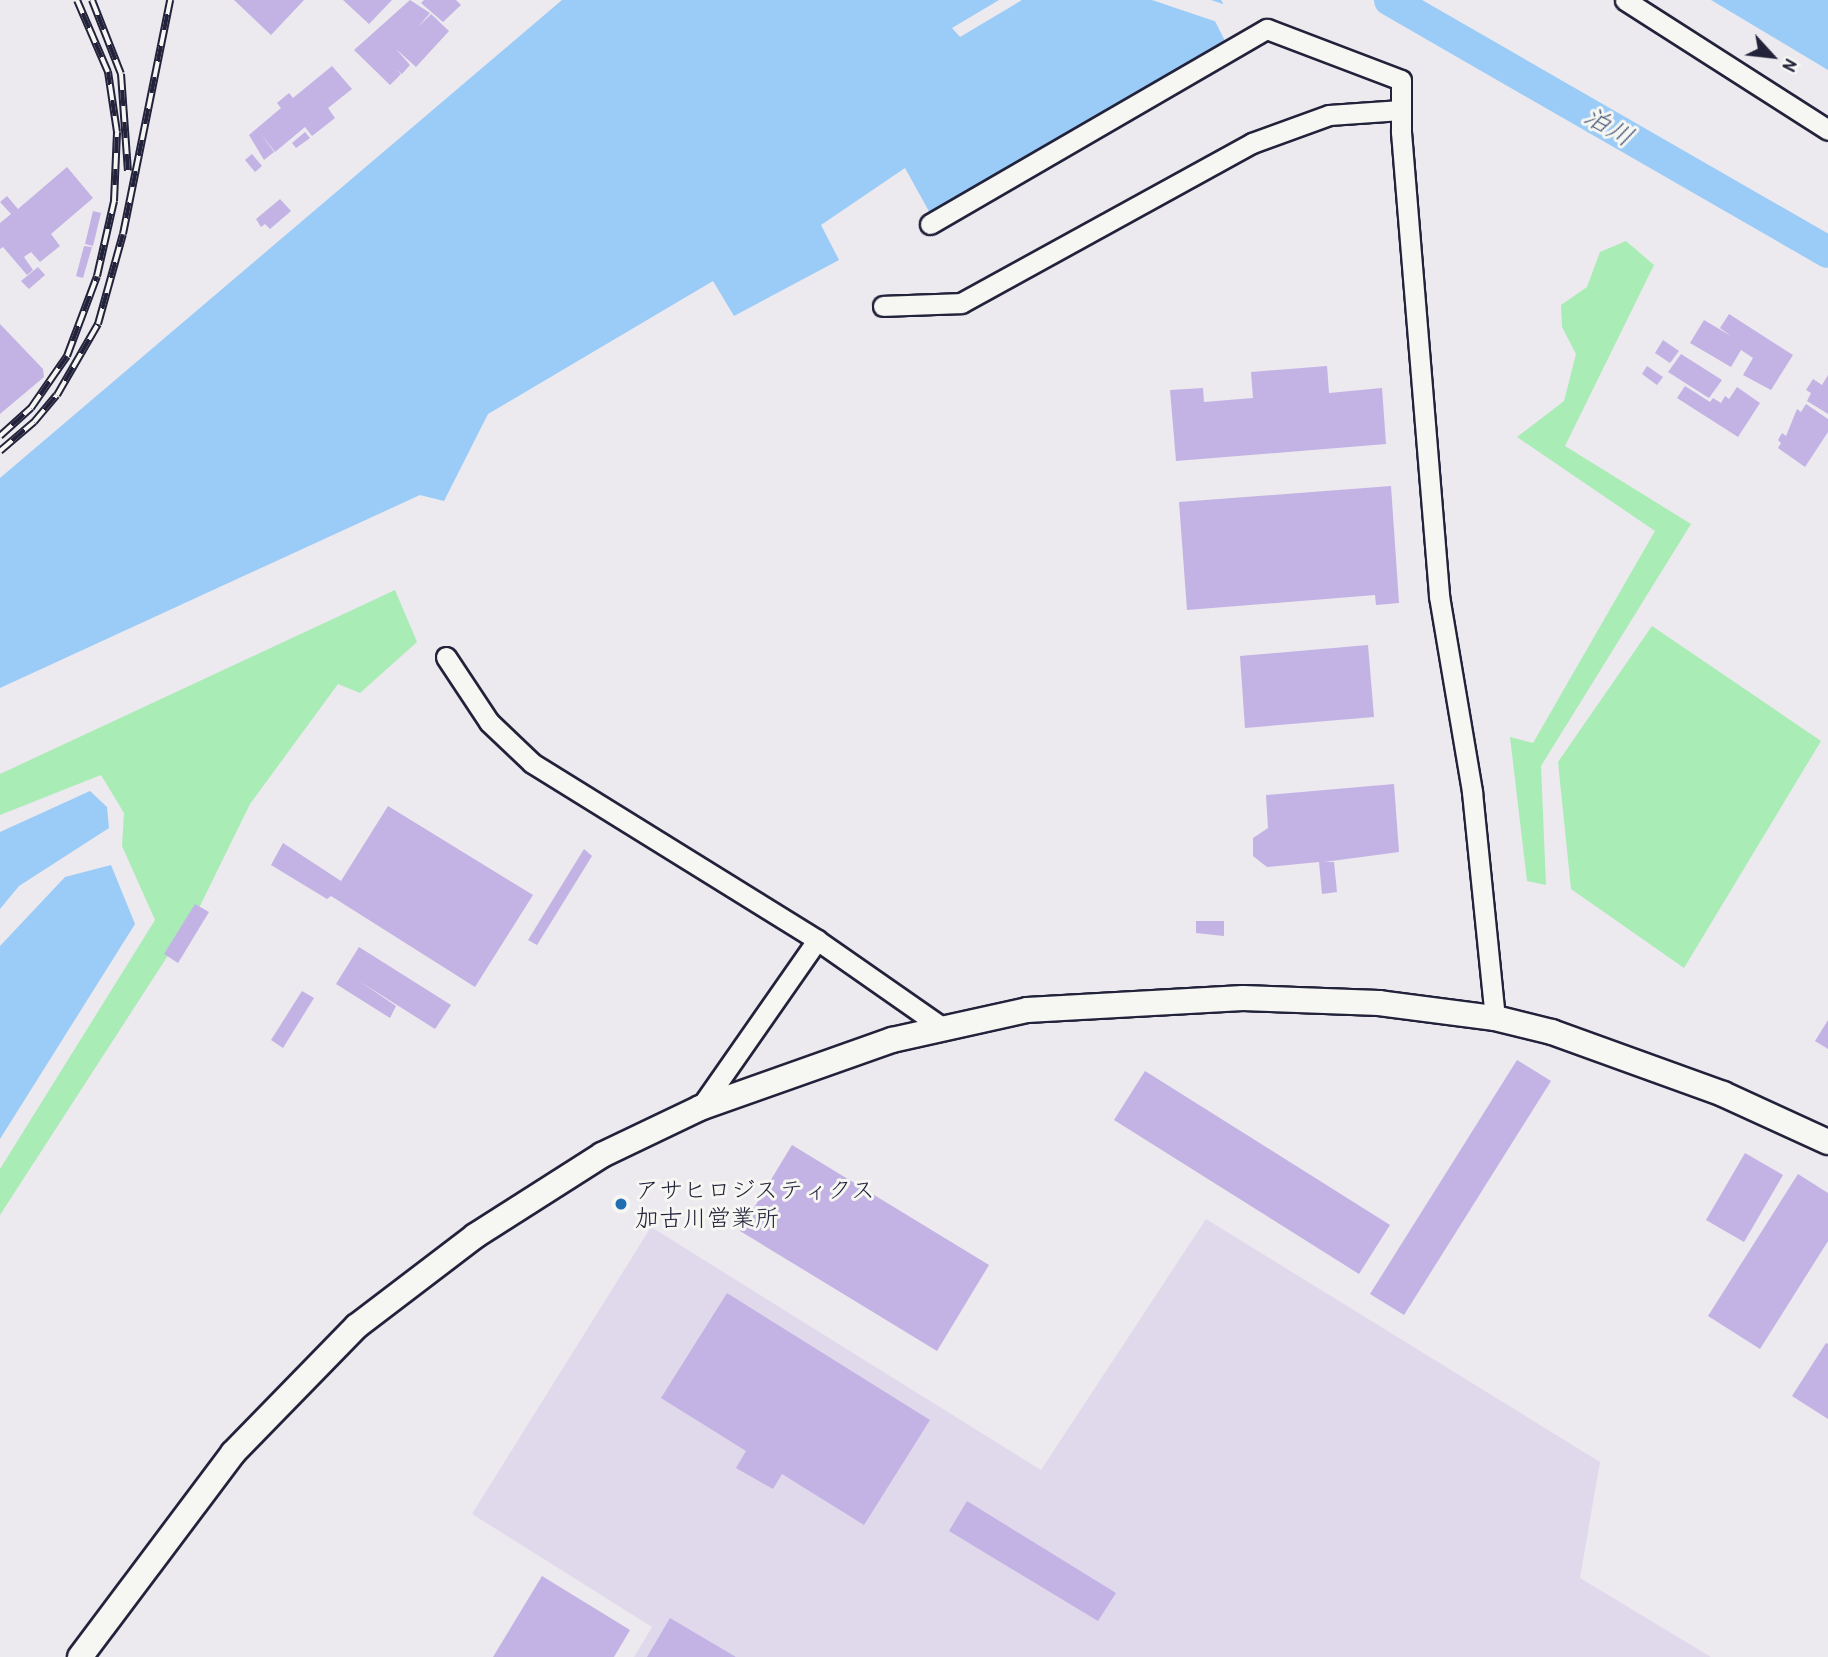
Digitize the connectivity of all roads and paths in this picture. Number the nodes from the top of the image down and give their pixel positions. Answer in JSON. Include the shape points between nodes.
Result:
{"nodes":[{"id":1,"x":1625,"y":0,"type":"edge"},
{"id":2,"x":1401,"y":110,"type":"junction"},
{"id":3,"x":1828,"y":130,"type":"edge"},
{"id":4,"x":930,"y":224,"type":"dead end"},
{"id":5,"x":883,"y":306,"type":"dead end"},
{"id":6,"x":446,"y":657,"type":"dead end"},
{"id":7,"x":817,"y":940,"type":"junction"},
{"id":8,"x":1496,"y":1018,"type":"junction"},
{"id":9,"x":943,"y":1028,"type":"junction"},
{"id":10,"x":701,"y":1108,"type":"junction"},
{"id":11,"x":1828,"y":1142,"type":"edge"},
{"id":12,"x":80,"y":1657,"type":"edge"}],
"edges":[{"from":1,"to":3,"type":"street"},
{"from":2,"to":4,"type":"street","via":[[1401,80],[1267,29]]},
{"from":2,"to":5,"type":"street","via":[[1329,115],[1252,143],[961,303]]},
{"from":2,"to":8,"type":"street","via":[[1439,596],[1472,792]]},
{"from":6,"to":7,"type":"street","via":[[489,722],[532,763]]},
{"from":7,"to":9,"type":"street"},
{"from":7,"to":10,"type":"street"},
{"from":8,"to":9,"type":"street","via":[[1379,1003],[1243,998],[1027,1010]]},
{"from":8,"to":11,"type":"street","via":[[1552,1032],[1723,1094]]},
{"from":9,"to":10,"type":"street","via":[[892,1040]]},
{"from":10,"to":12,"type":"street","via":[[602,1155],[475,1236],[356,1326],[233,1453]]}]}
